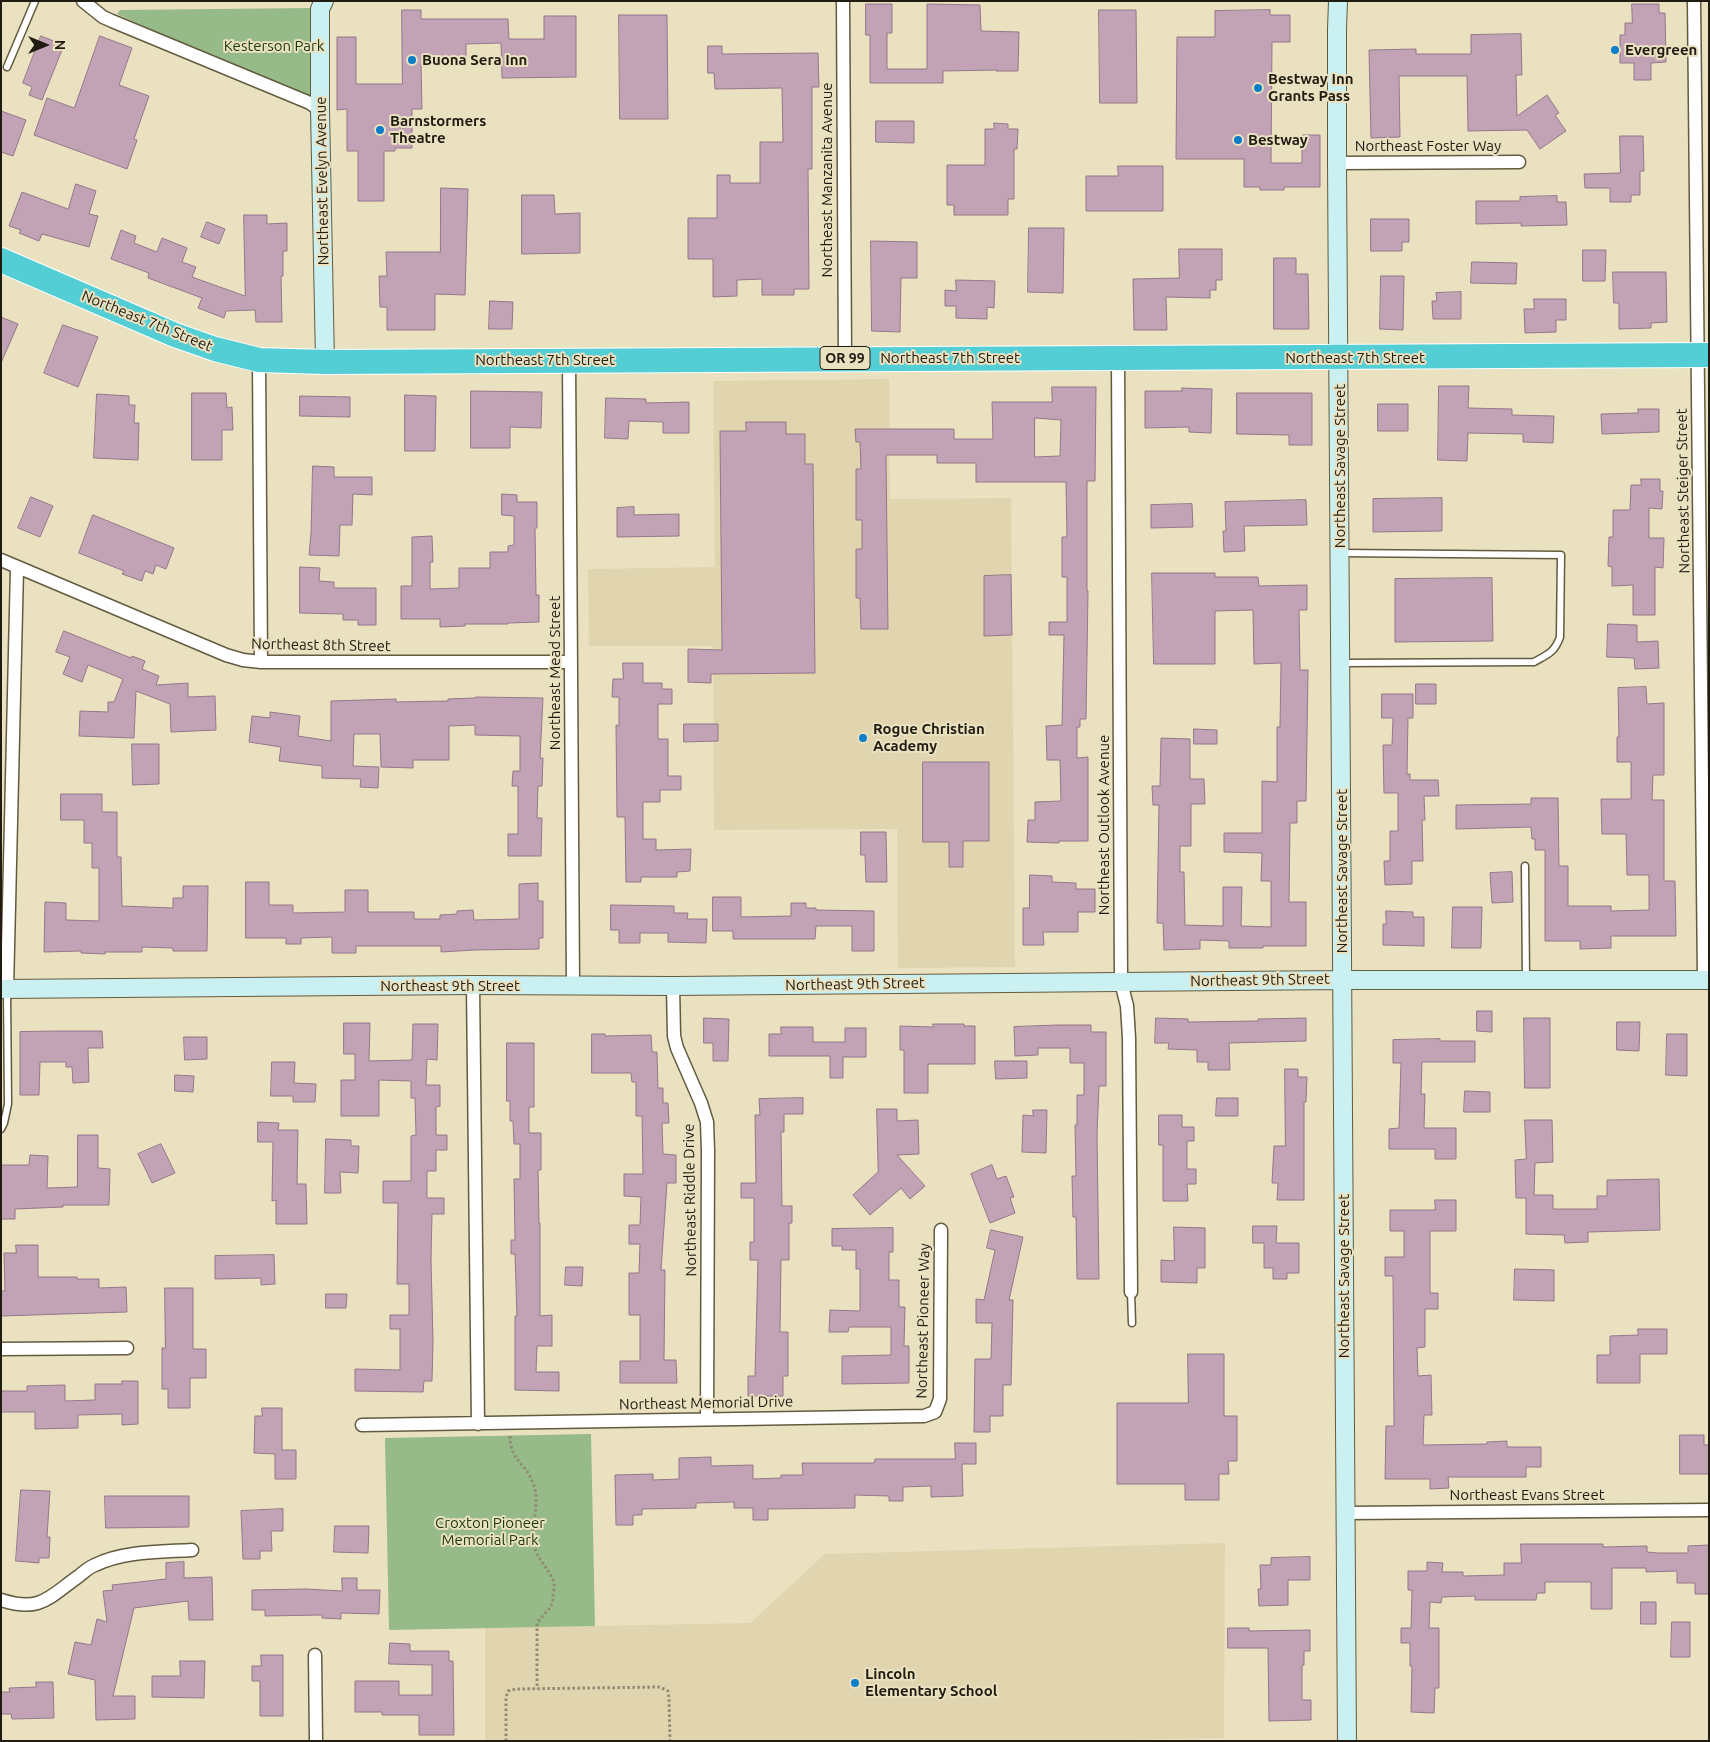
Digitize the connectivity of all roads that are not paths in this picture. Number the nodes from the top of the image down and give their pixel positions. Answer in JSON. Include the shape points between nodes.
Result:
{"nodes":[{"id":1,"x":36,"y":1,"type":"edge"},
{"id":2,"x":82,"y":1,"type":"edge"},
{"id":3,"x":324,"y":1,"type":"edge"},
{"id":4,"x":843,"y":1,"type":"edge"},
{"id":5,"x":1338,"y":1,"type":"edge"},
{"id":6,"x":1694,"y":1,"type":"edge"},
{"id":7,"x":7,"y":67,"type":"dead end"},
{"id":8,"x":320,"y":110,"type":"junction"},
{"id":9,"x":1519,"y":162,"type":"dead end"},
{"id":10,"x":1337,"y":163,"type":"junction"},
{"id":11,"x":1,"y":260,"type":"edge"},
{"id":12,"x":1704,"y":355,"type":"edge"},
{"id":13,"x":845,"y":358,"type":"junction"},
{"id":14,"x":1118,"y":358,"type":"junction"},
{"id":15,"x":1339,"y":358,"type":"junction"},
{"id":16,"x":259,"y":360,"type":"junction"},
{"id":17,"x":569,"y":360,"type":"junction"},
{"id":18,"x":325,"y":362,"type":"junction"},
{"id":19,"x":1340,"y":553,"type":"junction"},
{"id":20,"x":1,"y":560,"type":"edge"},
{"id":21,"x":17,"y":568,"type":"junction"},
{"id":22,"x":260,"y":662,"type":"junction"},
{"id":23,"x":571,"y":662,"type":"junction"},
{"id":24,"x":1341,"y":663,"type":"junction"},
{"id":25,"x":1525,"y":866,"type":"dead end"},
{"id":26,"x":1343,"y":980,"type":"junction"},
{"id":27,"x":1706,"y":980,"type":"edge"},
{"id":28,"x":1526,"y":981,"type":"junction"},
{"id":29,"x":1121,"y":982,"type":"junction"},
{"id":30,"x":473,"y":985,"type":"junction"},
{"id":31,"x":573,"y":985,"type":"junction"},
{"id":32,"x":673,"y":986,"type":"junction"},
{"id":33,"x":4,"y":989,"type":"edge"},
{"id":34,"x":1,"y":1128,"type":"edge"},
{"id":35,"x":941,"y":1230,"type":"dead end"},
{"id":36,"x":1131,"y":1292,"type":"joint"},
{"id":37,"x":1132,"y":1323,"type":"dead end"},
{"id":38,"x":127,"y":1348,"type":"dead end"},
{"id":39,"x":1,"y":1349,"type":"edge"},
{"id":40,"x":935,"y":1412,"type":"joint"},
{"id":41,"x":707,"y":1419,"type":"junction"},
{"id":42,"x":478,"y":1424,"type":"junction"},
{"id":43,"x":362,"y":1425,"type":"dead end"},
{"id":44,"x":1709,"y":1510,"type":"edge"},
{"id":45,"x":1346,"y":1512,"type":"junction"},
{"id":46,"x":192,"y":1550,"type":"dead end"},
{"id":47,"x":1,"y":1600,"type":"edge"},
{"id":48,"x":315,"y":1655,"type":"dead end"},
{"id":49,"x":316,"y":1741,"type":"edge"},
{"id":50,"x":1347,"y":1741,"type":"edge"}],
"edges":[{"from":1,"to":7,"type":"lane"},
{"from":2,"to":8,"type":"street","via":[[103,17]]},
{"from":3,"to":8,"type":"street","name":"Northeast Evelyn Avenue","via":[[320,9]]},
{"from":4,"to":13,"type":"street","name":"Northeast Manzanita Avenue"},
{"from":5,"to":10,"type":"street","name":"Northeast Savage Street"},
{"from":6,"to":12,"type":"street","name":"Northeast Steiger Street"},
{"from":8,"to":18,"type":"street","name":"Northeast Evelyn Avenue"},
{"from":9,"to":10,"type":"street","name":"Northeast Foster Way"},
{"from":10,"to":15,"type":"street","name":"Northeast Savage Street"},
{"from":11,"to":16,"type":"highway","name":"Northeast 7th Street","number":"OR 99","via":[[175,335]]},
{"from":12,"to":15,"type":"highway","name":"Northeast 7th Street","number":"OR 99"},
{"from":12,"to":27,"type":"street","name":"Northeast Steiger Street"},
{"from":13,"to":14,"type":"highway","name":"Northeast 7th Street","number":"OR 99"},
{"from":13,"to":17,"type":"highway","name":"Northeast 7th Street","number":"OR 99"},
{"from":14,"to":15,"type":"highway","name":"Northeast 7th Street","number":"OR 99"},
{"from":14,"to":29,"type":"street","name":"Northeast Outlook Avenue"},
{"from":15,"to":19,"type":"street","name":"Northeast Savage Street"},
{"from":16,"to":18,"type":"highway","name":"Northeast 7th Street","number":"OR 99"},
{"from":16,"to":22,"type":"street"},
{"from":17,"to":18,"type":"highway","name":"Northeast 7th Street","number":"OR 99"},
{"from":17,"to":23,"type":"street","name":"Northeast Mead Street"},
{"from":19,"to":24,"type":"street","name":"Northeast Savage Street"},
{"from":19,"to":24,"type":"lane","via":[[1561,555],[1560,637],[1552,653],[1534,662]]},
{"from":20,"to":21,"type":"street","name":"Northeast 8th Street"},
{"from":21,"to":22,"type":"street","name":"Northeast 8th Street","via":[[226,655]]},
{"from":21,"to":33,"type":"street"},
{"from":22,"to":23,"type":"street","name":"Northeast 8th Street"},
{"from":23,"to":31,"type":"street","name":"Northeast Mead Street"},
{"from":24,"to":26,"type":"street","name":"Northeast Savage Street"},
{"from":25,"to":28,"type":"lane"},
{"from":26,"to":28,"type":"street","name":"Northeast 9th Street"},
{"from":26,"to":29,"type":"street","name":"Northeast 9th Street"},
{"from":26,"to":45,"type":"street","name":"Northeast Savage Street"},
{"from":27,"to":28,"type":"street","name":"Northeast 9th Street"},
{"from":29,"to":32,"type":"street","name":"Northeast 9th Street"},
{"from":29,"to":36,"type":"street","name":"Northeast Outlook Avenue","via":[[1127,1006],[1129,1038]]},
{"from":30,"to":31,"type":"street","name":"Northeast 9th Street"},
{"from":30,"to":33,"type":"street","name":"Northeast 9th Street"},
{"from":30,"to":42,"type":"street"},
{"from":31,"to":32,"type":"street","name":"Northeast 9th Street"},
{"from":32,"to":41,"type":"street","name":"Northeast Riddle Drive","via":[[674,1036],[706,1122]]},
{"from":33,"to":34,"type":"lane","via":[[8,1104]]},
{"from":35,"to":40,"type":"street","name":"Northeast Pioneer Way","via":[[940,1400]]},
{"from":36,"to":37,"type":"lane"},
{"from":38,"to":39,"type":"street"},
{"from":40,"to":41,"type":"street","name":"Northeast Memorial Drive","via":[[924,1416]]},
{"from":41,"to":42,"type":"street","name":"Northeast Memorial Drive"},
{"from":42,"to":43,"type":"street","name":"Northeast Memorial Drive"},
{"from":44,"to":45,"type":"street","name":"Northeast Evans Street"},
{"from":45,"to":50,"type":"street","name":"Northeast Savage Street"},
{"from":46,"to":47,"type":"street","via":[[124,1555],[94,1565],[37,1604],[17,1605]]},
{"from":48,"to":49,"type":"street"}]}
